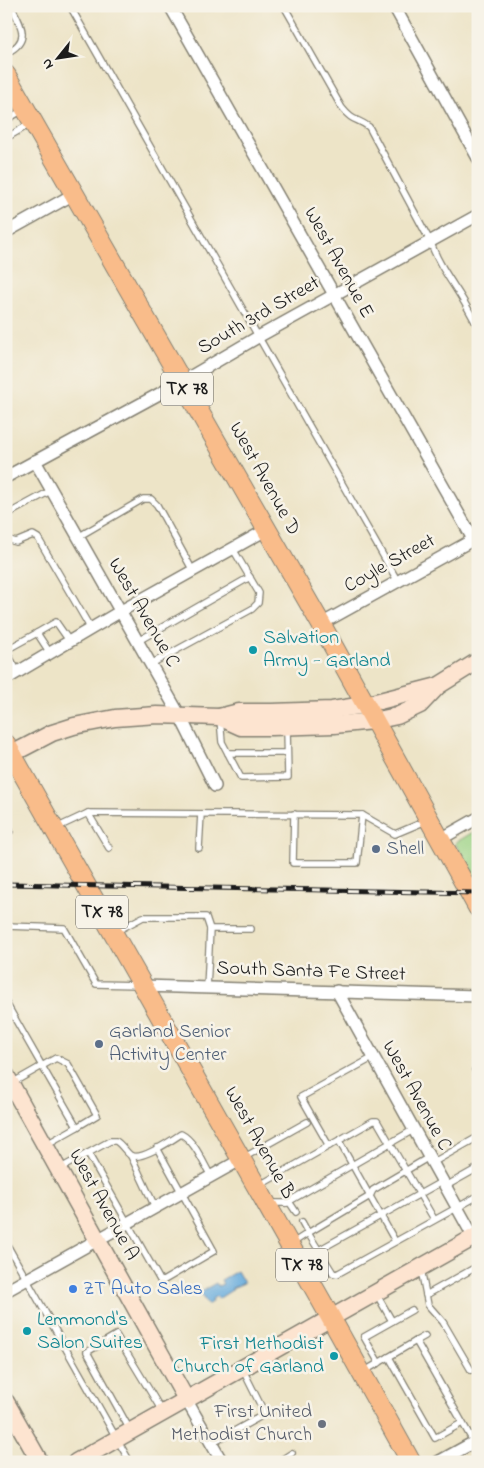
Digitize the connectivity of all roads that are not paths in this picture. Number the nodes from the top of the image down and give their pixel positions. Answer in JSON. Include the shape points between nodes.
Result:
{"nodes":[{"id":1,"x":11,"y":6,"type":"edge"},
{"id":2,"x":70,"y":6,"type":"edge"},
{"id":3,"x":170,"y":6,"type":"edge"},
{"id":4,"x":284,"y":6,"type":"edge"},
{"id":5,"x":394,"y":6,"type":"edge"},
{"id":6,"x":6,"y":53,"type":"edge"},
{"id":7,"x":6,"y":74,"type":"edge"},
{"id":8,"x":29,"y":116,"type":"junction"},
{"id":9,"x":6,"y":120,"type":"edge"},
{"id":10,"x":6,"y":138,"type":"edge"},
{"id":11,"x":478,"y":158,"type":"edge"},
{"id":12,"x":74,"y":194,"type":"junction"},
{"id":13,"x":478,"y":214,"type":"edge"},
{"id":14,"x":6,"y":232,"type":"edge"},
{"id":15,"x":430,"y":241,"type":"junction"},
{"id":16,"x":335,"y":295,"type":"junction"},
{"id":17,"x":478,"y":327,"type":"edge"},
{"id":18,"x":258,"y":336,"type":"junction"},
{"id":19,"x":183,"y":382,"type":"junction"},
{"id":20,"x":35,"y":461,"type":"junction"},
{"id":21,"x":6,"y":477,"type":"edge"},
{"id":22,"x":52,"y":490,"type":"junction"},
{"id":23,"x":6,"y":515,"type":"edge"},
{"id":24,"x":266,"y":530,"type":"junction"},
{"id":25,"x":78,"y":537,"type":"junction"},
{"id":26,"x":475,"y":538,"type":"edge"},
{"id":27,"x":6,"y":539,"type":"edge"},
{"id":28,"x":233,"y":549,"type":"junction"},
{"id":29,"x":193,"y":571,"type":"junction"},
{"id":30,"x":250,"y":577,"type":"junction"},
{"id":31,"x":397,"y":580,"type":"junction"},
{"id":32,"x":121,"y":611,"type":"junction"},
{"id":33,"x":320,"y":624,"type":"junction"},
{"id":34,"x":91,"y":629,"type":"junction"},
{"id":35,"x":37,"y":633,"type":"junction"},
{"id":36,"x":138,"y":641,"type":"junction"},
{"id":37,"x":70,"y":642,"type":"junction"},
{"id":38,"x":6,"y":650,"type":"edge"},
{"id":39,"x":50,"y":654,"type":"junction"},
{"id":40,"x":478,"y":661,"type":"edge"},
{"id":41,"x":151,"y":664,"type":"junction"},
{"id":42,"x":18,"y":672,"type":"junction"},
{"id":43,"x":6,"y":679,"type":"edge"},
{"id":44,"x":369,"y":713,"type":"junction"},
{"id":45,"x":180,"y":716,"type":"junction"},
{"id":46,"x":220,"y":717,"type":"junction"},
{"id":47,"x":287,"y":727,"type":"junction"},
{"id":48,"x":8,"y":751,"type":"edge"},
{"id":49,"x":228,"y":753,"type":"junction"},
{"id":50,"x":287,"y":753,"type":"junction"},
{"id":51,"x":215,"y":786,"type":"dead end"},
{"id":52,"x":88,"y":813,"type":"junction"},
{"id":53,"x":201,"y":814,"type":"junction"},
{"id":54,"x":294,"y":814,"type":"junction"},
{"id":55,"x":362,"y":815,"type":"junction"},
{"id":56,"x":478,"y":818,"type":"edge"},
{"id":57,"x":428,"y":820,"type":"junction"},
{"id":58,"x":54,"y":829,"type":"junction"},
{"id":59,"x":439,"y":840,"type":"junction"},
{"id":60,"x":109,"y":848,"type":"dead end"},
{"id":61,"x":199,"y":848,"type":"dead end"},
{"id":62,"x":478,"y":908,"type":"edge"},
{"id":63,"x":6,"y":926,"type":"edge"},
{"id":64,"x":210,"y":929,"type":"junction"},
{"id":65,"x":251,"y":929,"type":"dead end"},
{"id":66,"x":114,"y":933,"type":"junction"},
{"id":67,"x":144,"y":986,"type":"junction"},
{"id":68,"x":207,"y":988,"type":"junction"},
{"id":69,"x":338,"y":991,"type":"junction"},
{"id":70,"x":478,"y":996,"type":"edge"},
{"id":71,"x":6,"y":1003,"type":"edge"},
{"id":72,"x":374,"y":1058,"type":"junction"},
{"id":73,"x":42,"y":1066,"type":"junction"},
{"id":74,"x":478,"y":1068,"type":"edge"},
{"id":75,"x":478,"y":1075,"type":"edge"},
{"id":76,"x":8,"y":1081,"type":"edge"},
{"id":77,"x":307,"y":1122,"type":"dead end"},
{"id":78,"x":77,"y":1127,"type":"junction"},
{"id":79,"x":414,"y":1130,"type":"junction"},
{"id":80,"x":478,"y":1137,"type":"edge"},
{"id":81,"x":339,"y":1141,"type":"junction"},
{"id":82,"x":390,"y":1143,"type":"junction"},
{"id":83,"x":45,"y":1145,"type":"junction"},
{"id":84,"x":329,"y":1146,"type":"junction"},
{"id":85,"x":157,"y":1148,"type":"junction"},
{"id":86,"x":88,"y":1153,"type":"junction"},
{"id":87,"x":131,"y":1156,"type":"junction"},
{"id":88,"x":242,"y":1159,"type":"junction"},
{"id":89,"x":430,"y":1160,"type":"junction"},
{"id":90,"x":352,"y":1165,"type":"junction"},
{"id":91,"x":478,"y":1168,"type":"edge"},
{"id":92,"x":59,"y":1169,"type":"junction"},
{"id":93,"x":406,"y":1171,"type":"junction"},
{"id":94,"x":211,"y":1176,"type":"junction"},
{"id":95,"x":444,"y":1184,"type":"junction"},
{"id":96,"x":182,"y":1192,"type":"junction"},
{"id":97,"x":420,"y":1194,"type":"junction"},
{"id":98,"x":262,"y":1195,"type":"junction"},
{"id":99,"x":370,"y":1196,"type":"junction"},
{"id":100,"x":478,"y":1196,"type":"edge"},
{"id":101,"x":286,"y":1203,"type":"junction"},
{"id":102,"x":155,"y":1207,"type":"junction"},
{"id":103,"x":457,"y":1207,"type":"junction"},
{"id":104,"x":296,"y":1212,"type":"dead end"},
{"id":105,"x":380,"y":1216,"type":"junction"},
{"id":106,"x":434,"y":1219,"type":"junction"},
{"id":107,"x":302,"y":1222,"type":"dead end"},
{"id":108,"x":128,"y":1223,"type":"junction"},
{"id":109,"x":308,"y":1233,"type":"junction"},
{"id":110,"x":98,"y":1239,"type":"junction"},
{"id":111,"x":476,"y":1239,"type":"edge"},
{"id":112,"x":394,"y":1241,"type":"junction"},
{"id":113,"x":6,"y":1243,"type":"edge"},
{"id":114,"x":290,"y":1244,"type":"junction"},
{"id":115,"x":319,"y":1250,"type":"junction"},
{"id":116,"x":478,"y":1266,"type":"edge"},
{"id":117,"x":420,"y":1267,"type":"junction"},
{"id":118,"x":27,"y":1279,"type":"junction"},
{"id":119,"x":6,"y":1291,"type":"edge"},
{"id":120,"x":376,"y":1293,"type":"junction"},
{"id":121,"x":426,"y":1295,"type":"junction"},
{"id":122,"x":412,"y":1310,"type":"dead end"},
{"id":123,"x":331,"y":1318,"type":"junction"},
{"id":124,"x":392,"y":1321,"type":"junction"},
{"id":125,"x":425,"y":1336,"type":"dead end"},
{"id":126,"x":416,"y":1342,"type":"junction"},
{"id":127,"x":389,"y":1356,"type":"junction"},
{"id":128,"x":379,"y":1363,"type":"junction"},
{"id":129,"x":242,"y":1369,"type":"junction"},
{"id":130,"x":471,"y":1370,"type":"dead end"},
{"id":131,"x":362,"y":1372,"type":"junction"},
{"id":132,"x":187,"y":1400,"type":"junction"},
{"id":133,"x":6,"y":1402,"type":"edge"},
{"id":134,"x":164,"y":1413,"type":"junction"},
{"id":135,"x":462,"y":1423,"type":"junction"},
{"id":136,"x":124,"y":1435,"type":"junction"},
{"id":137,"x":211,"y":1444,"type":"junction"},
{"id":138,"x":476,"y":1444,"type":"edge"},
{"id":139,"x":292,"y":1454,"type":"dead end"},
{"id":140,"x":40,"y":1462,"type":"edge"},
{"id":141,"x":76,"y":1462,"type":"edge"},
{"id":142,"x":130,"y":1462,"type":"edge"},
{"id":143,"x":222,"y":1462,"type":"edge"},
{"id":144,"x":278,"y":1462,"type":"edge"},
{"id":145,"x":411,"y":1462,"type":"edge"},
{"id":146,"x":438,"y":1462,"type":"edge"}],
"edges":[{"from":1,"to":6,"type":"lane","via":[[23,30],[21,41]]},
{"from":2,"to":18,"type":"lane"},
{"from":3,"to":16,"type":"street","name":"West Avenue E"},
{"from":4,"to":15,"type":"lane","via":[[342,108],[349,117],[369,127]]},
{"from":5,"to":11,"type":"street"},
{"from":7,"to":8,"type":"main road","name":"West Avenue D","number":"TX 78"},
{"from":8,"to":9,"type":"lane"},
{"from":8,"to":10,"type":"lane"},
{"from":8,"to":12,"type":"main road","name":"West Avenue D","number":"TX 78"},
{"from":12,"to":14,"type":"street"},
{"from":12,"to":19,"type":"main road","name":"West Avenue D","number":"TX 78"},
{"from":13,"to":15,"type":"street","name":"South 3rd Street"},
{"from":15,"to":16,"type":"street","name":"South 3rd Street"},
{"from":15,"to":17,"type":"lane","via":[[437,259]]},
{"from":16,"to":18,"type":"street","name":"South 3rd Street"},
{"from":16,"to":26,"type":"street","name":"West Avenue E","via":[[392,399]]},
{"from":18,"to":19,"type":"street","name":"South 3rd Street"},
{"from":18,"to":31,"type":"lane"},
{"from":19,"to":20,"type":"street","name":"South 3rd Street"},
{"from":19,"to":24,"type":"main road","name":"West Avenue D","number":"TX 78"},
{"from":20,"to":21,"type":"street","name":"South 3rd Street"},
{"from":20,"to":22,"type":"street","name":"West Avenue C"},
{"from":22,"to":23,"type":"lane"},
{"from":22,"to":25,"type":"street","name":"West Avenue C"},
{"from":24,"to":28,"type":"street"},
{"from":24,"to":33,"type":"main road","name":"West Avenue D","number":"TX 78"},
{"from":25,"to":29,"type":"lane","via":[[143,499],[151,499]]},
{"from":25,"to":32,"type":"street","name":"West Avenue C"},
{"from":26,"to":31,"type":"street","name":"Coyle Street"},
{"from":27,"to":34,"type":"lane","via":[[16,542],[33,535],[38,538]]},
{"from":28,"to":29,"type":"street"},
{"from":28,"to":30,"type":"lane"},
{"from":29,"to":32,"type":"street"},
{"from":30,"to":36,"type":"lane"},
{"from":30,"to":41,"type":"lane","via":[[259,593],[258,603],[252,610]]},
{"from":31,"to":33,"type":"street","name":"Coyle Street"},
{"from":32,"to":34,"type":"street"},
{"from":32,"to":36,"type":"street","name":"West Avenue C"},
{"from":33,"to":44,"type":"main road","name":"West Avenue D","number":"TX 78"},
{"from":34,"to":37,"type":"street"},
{"from":35,"to":37,"type":"lane","via":[[56,622]]},
{"from":35,"to":38,"type":"lane"},
{"from":35,"to":39,"type":"lane"},
{"from":36,"to":41,"type":"street","name":"West Avenue C"},
{"from":37,"to":39,"type":"street"},
{"from":38,"to":42,"type":"lane"},
{"from":39,"to":42,"type":"street"},
{"from":40,"to":44,"type":"street","via":[[438,686]]},
{"from":41,"to":45,"type":"street","name":"West Avenue C"},
{"from":42,"to":43,"type":"street"},
{"from":44,"to":46,"type":"street","via":[[332,710],[239,712]]},
{"from":44,"to":47,"type":"street"},
{"from":44,"to":57,"type":"main road","name":"West Avenue D","number":"TX 78"},
{"from":45,"to":46,"type":"street"},
{"from":45,"to":48,"type":"street","via":[[114,718],[74,726]]},
{"from":45,"to":51,"type":"street","name":"West Avenue C"},
{"from":46,"to":47,"type":"street","via":[[241,727]]},
{"from":46,"to":49,"type":"lane","via":[[222,742]]},
{"from":47,"to":50,"type":"lane"},
{"from":48,"to":58,"type":"main road","name":"West Avenue B","number":"TX 78"},
{"from":49,"to":50,"type":"lane"},
{"from":49,"to":50,"type":"lane","via":[[241,778],[288,777]]},
{"from":52,"to":53,"type":"lane"},
{"from":52,"to":58,"type":"lane"},
{"from":52,"to":60,"type":"lane"},
{"from":53,"to":54,"type":"lane"},
{"from":53,"to":61,"type":"lane"},
{"from":54,"to":55,"type":"lane"},
{"from":54,"to":55,"type":"lane","via":[[293,863],[357,863]]},
{"from":55,"to":57,"type":"lane","via":[[395,834]]},
{"from":56,"to":59,"type":"street"},
{"from":57,"to":59,"type":"main road","name":"West Avenue D","number":"TX 78"},
{"from":58,"to":66,"type":"main road","name":"West Avenue B","number":"TX 78"},
{"from":59,"to":62,"type":"main road","name":"West Avenue D","number":"TX 78"},
{"from":63,"to":67,"type":"lane","via":[[64,928],[96,984]]},
{"from":64,"to":65,"type":"lane"},
{"from":64,"to":66,"type":"lane","via":[[206,918],[143,917]]},
{"from":64,"to":68,"type":"lane"},
{"from":66,"to":67,"type":"main road","name":"West Avenue B","number":"TX 78"},
{"from":67,"to":68,"type":"street","name":"South Santa Fe Street"},
{"from":67,"to":88,"type":"main road","name":"West Avenue B","number":"TX 78"},
{"from":68,"to":69,"type":"street","name":"South Santa Fe Street"},
{"from":69,"to":70,"type":"street","name":"South Santa Fe Street"},
{"from":69,"to":72,"type":"street","name":"West Avenue C"},
{"from":71,"to":73,"type":"lane"},
{"from":72,"to":79,"type":"street","name":"West Avenue C"},
{"from":72,"to":84,"type":"lane","via":[[301,1097]]},
{"from":73,"to":76,"type":"lane"},
{"from":73,"to":78,"type":"lane"},
{"from":73,"to":78,"type":"lane","via":[[56,1058],[68,1064],[97,1115]]},
{"from":74,"to":75,"type":"lane","via":[[475,1070]]},
{"from":76,"to":83,"type":"street","name":"West Avenue A"},
{"from":77,"to":88,"type":"lane"},
{"from":78,"to":83,"type":"lane"},
{"from":79,"to":82,"type":"lane"},
{"from":79,"to":89,"type":"street","name":"West Avenue C"},
{"from":80,"to":89,"type":"lane"},
{"from":81,"to":82,"type":"lane","via":[[378,1121]]},
{"from":81,"to":84,"type":"lane"},
{"from":81,"to":90,"type":"lane"},
{"from":82,"to":90,"type":"lane"},
{"from":82,"to":93,"type":"lane"},
{"from":83,"to":92,"type":"street","name":"West Avenue A"},
{"from":84,"to":98,"type":"lane"},
{"from":85,"to":87,"type":"lane","via":[[142,1156]]},
{"from":85,"to":94,"type":"lane","via":[[181,1134],[186,1136]]},
{"from":85,"to":96,"type":"lane"},
{"from":86,"to":87,"type":"lane","via":[[116,1141]]},
{"from":86,"to":92,"type":"lane"},
{"from":86,"to":108,"type":"lane"},
{"from":87,"to":102,"type":"lane"},
{"from":88,"to":94,"type":"street"},
{"from":88,"to":98,"type":"main road","name":"West Avenue B","number":"TX 78"},
{"from":89,"to":93,"type":"lane"},
{"from":89,"to":95,"type":"street","name":"West Avenue C"},
{"from":90,"to":99,"type":"lane"},
{"from":90,"to":101,"type":"lane"},
{"from":91,"to":95,"type":"lane"},
{"from":92,"to":110,"type":"street","name":"West Avenue A"},
{"from":93,"to":97,"type":"lane"},
{"from":93,"to":99,"type":"lane","via":[[372,1190]]},
{"from":94,"to":96,"type":"street"},
{"from":95,"to":97,"type":"lane"},
{"from":95,"to":103,"type":"street","name":"West Avenue C"},
{"from":96,"to":102,"type":"street"},
{"from":96,"to":108,"type":"lane","via":[[214,1252],[161,1282]]},
{"from":97,"to":105,"type":"lane"},
{"from":97,"to":106,"type":"lane"},
{"from":98,"to":101,"type":"lane"},
{"from":98,"to":114,"type":"main road","name":"West Avenue B","number":"TX 78"},
{"from":99,"to":105,"type":"lane"},
{"from":99,"to":109,"type":"lane"},
{"from":100,"to":103,"type":"lane"},
{"from":101,"to":104,"type":"lane"},
{"from":102,"to":108,"type":"street"},
{"from":103,"to":106,"type":"lane"},
{"from":103,"to":111,"type":"street","name":"West Avenue C"},
{"from":105,"to":112,"type":"lane"},
{"from":105,"to":115,"type":"lane"},
{"from":106,"to":112,"type":"lane"},
{"from":107,"to":109,"type":"lane"},
{"from":108,"to":110,"type":"street"},
{"from":109,"to":114,"type":"lane"},
{"from":109,"to":115,"type":"lane"},
{"from":110,"to":118,"type":"street"},
{"from":110,"to":132,"type":"street","name":"West Avenue A"},
{"from":111,"to":117,"type":"street"},
{"from":112,"to":115,"type":"lane","via":[[337,1274],[333,1273]]},
{"from":113,"to":118,"type":"lane"},
{"from":114,"to":123,"type":"main road","name":"West Avenue B","number":"TX 78"},
{"from":116,"to":121,"type":"lane"},
{"from":117,"to":120,"type":"street"},
{"from":117,"to":121,"type":"lane"},
{"from":118,"to":119,"type":"street"},
{"from":118,"to":136,"type":"lane"},
{"from":120,"to":123,"type":"street"},
{"from":120,"to":124,"type":"lane"},
{"from":121,"to":130,"type":"lane","via":[[428,1305],[443,1322]]},
{"from":122,"to":124,"type":"lane"},
{"from":123,"to":129,"type":"street"},
{"from":123,"to":131,"type":"main road","name":"West Avenue B","number":"TX 78"},
{"from":124,"to":128,"type":"lane","via":[[364,1337]]},
{"from":125,"to":126,"type":"lane"},
{"from":126,"to":127,"type":"lane"},
{"from":126,"to":135,"type":"lane"},
{"from":127,"to":128,"type":"lane"},
{"from":127,"to":135,"type":"lane","via":[[435,1438]]},
{"from":128,"to":131,"type":"lane"},
{"from":129,"to":132,"type":"street"},
{"from":129,"to":137,"type":"lane","via":[[264,1414]]},
{"from":131,"to":145,"type":"main road","name":"West Avenue B","number":"TX 78"},
{"from":132,"to":134,"type":"street"},
{"from":132,"to":137,"type":"street","name":"West Avenue A"},
{"from":133,"to":140,"type":"street"},
{"from":134,"to":136,"type":"street"},
{"from":134,"to":136,"type":"lane","via":[[116,1336],[87,1352]]},
{"from":135,"to":138,"type":"lane"},
{"from":136,"to":141,"type":"street"},
{"from":136,"to":142,"type":"lane"},
{"from":137,"to":143,"type":"street","name":"West Avenue A"},
{"from":138,"to":146,"type":"street"},
{"from":139,"to":144,"type":"lane"}]}
